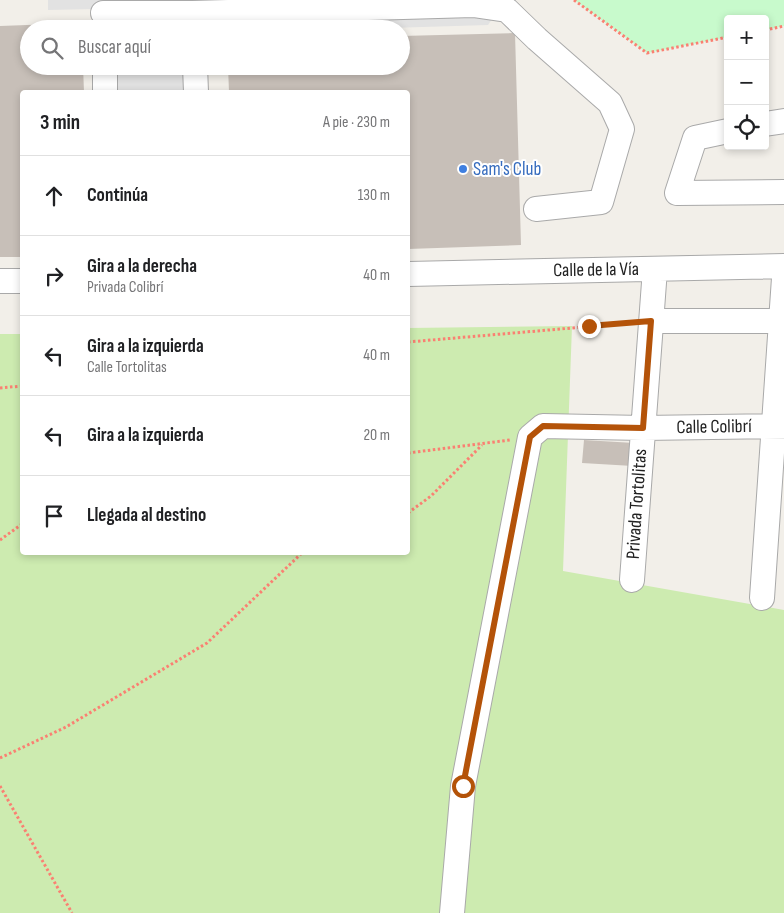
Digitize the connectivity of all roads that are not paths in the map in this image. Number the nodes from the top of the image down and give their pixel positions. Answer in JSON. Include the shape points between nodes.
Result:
{"nodes":[{"id":1,"x":470,"y":2,"type":"edge"},
{"id":2,"x":103,"y":14,"type":"edge"},
{"id":3,"x":181,"y":20,"type":"edge"},
{"id":4,"x":209,"y":20,"type":"edge"},
{"id":5,"x":105,"y":75,"type":"edge"},
{"id":6,"x":195,"y":75,"type":"edge"},
{"id":7,"x":105,"y":90,"type":"edge"},
{"id":8,"x":196,"y":90,"type":"edge"},
{"id":9,"x":784,"y":120,"type":"edge"},
{"id":10,"x":769,"y":123,"type":"edge"},
{"id":11,"x":724,"y":132,"type":"edge"},
{"id":12,"x":784,"y":192,"type":"edge"},
{"id":13,"x":536,"y":209,"type":"dead end"},
{"id":14,"x":784,"y":266,"type":"edge"},
{"id":15,"x":655,"y":269,"type":"junction"},
{"id":16,"x":410,"y":274,"type":"edge"},
{"id":17,"x":784,"y":278,"type":"edge"},
{"id":18,"x":0,"y":281,"type":"edge"},
{"id":19,"x":20,"y":281,"type":"edge"},
{"id":20,"x":651,"y":321,"type":"junction"},
{"id":21,"x":782,"y":321,"type":"edge"},
{"id":22,"x":779,"y":426,"type":"edge"},
{"id":23,"x":643,"y":428,"type":"junction"},
{"id":24,"x":632,"y":580,"type":"dead end"},
{"id":25,"x":762,"y":598,"type":"dead end"},
{"id":26,"x":452,"y":913,"type":"edge"}],
"edges":[{"from":1,"to":4,"type":"street"},
{"from":1,"to":13,"type":"street","via":[[507,10],[610,103],[622,129],[601,202]]},
{"from":2,"to":3,"type":"street"},
{"from":5,"to":7,"type":"street"},
{"from":6,"to":8,"type":"street"},
{"from":9,"to":10,"type":"street"},
{"from":11,"to":12,"type":"street","via":[[695,138],[677,194]]},
{"from":14,"to":15,"type":"street","name":"Calle de la Vía"},
{"from":15,"to":16,"type":"street","name":"Calle de la Vía"},
{"from":15,"to":20,"type":"street","name":"Privada Tortolitas"},
{"from":17,"to":21,"type":"street"},
{"from":18,"to":19,"type":"street"},
{"from":20,"to":21,"type":"street"},
{"from":20,"to":23,"type":"street","name":"Privada Tortolitas"},
{"from":21,"to":22,"type":"street"},
{"from":22,"to":23,"type":"street","name":"Calle Colibrí"},
{"from":22,"to":25,"type":"street"},
{"from":23,"to":24,"type":"street","name":"Privada Tortolitas"},
{"from":23,"to":26,"type":"street","name":"Calle Colibrí","via":[[537,432],[463,786]]}]}
